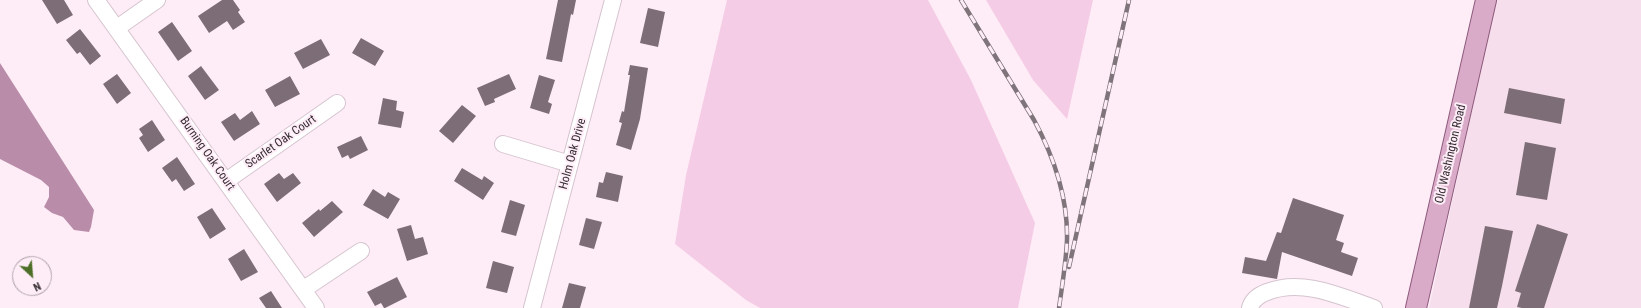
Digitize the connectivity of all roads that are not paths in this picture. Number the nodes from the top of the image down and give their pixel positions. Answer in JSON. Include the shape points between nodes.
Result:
{"nodes":[{"id":1,"x":96,"y":0,"type":"edge"},
{"id":2,"x":157,"y":0,"type":"edge"},
{"id":3,"x":613,"y":0,"type":"edge"},
{"id":4,"x":1486,"y":0,"type":"edge"},
{"id":5,"x":117,"y":28,"type":"junction"},
{"id":6,"x":337,"y":103,"type":"dead end"},
{"id":7,"x":503,"y":144,"type":"dead end"},
{"id":8,"x":570,"y":164,"type":"junction"},
{"id":9,"x":226,"y":181,"type":"junction"},
{"id":10,"x":361,"y":251,"type":"dead end"},
{"id":11,"x":304,"y":289,"type":"junction"},
{"id":12,"x":316,"y":308,"type":"edge"},
{"id":13,"x":532,"y":308,"type":"edge"},
{"id":14,"x":1250,"y":308,"type":"edge"},
{"id":15,"x":1374,"y":308,"type":"edge"},
{"id":16,"x":1416,"y":308,"type":"edge"}],
"edges":[{"from":1,"to":5,"type":"street","name":"Burning Oak Court"},
{"from":2,"to":5,"type":"street"},
{"from":3,"to":8,"type":"street","name":"Holm Oak Drive"},
{"from":4,"to":16,"type":"main road","name":"Old Washington Road"},
{"from":5,"to":9,"type":"street","name":"Burning Oak Court"},
{"from":6,"to":9,"type":"street","name":"Scarlet Oak Court"},
{"from":7,"to":8,"type":"street"},
{"from":8,"to":13,"type":"street","name":"Holm Oak Drive"},
{"from":9,"to":11,"type":"street","name":"Burning Oak Court"},
{"from":10,"to":11,"type":"street"},
{"from":11,"to":12,"type":"street","name":"Burning Oak Court"},
{"from":14,"to":15,"type":"street","via":[[1251,303],[1259,295],[1279,287],[1312,288]]}]}
